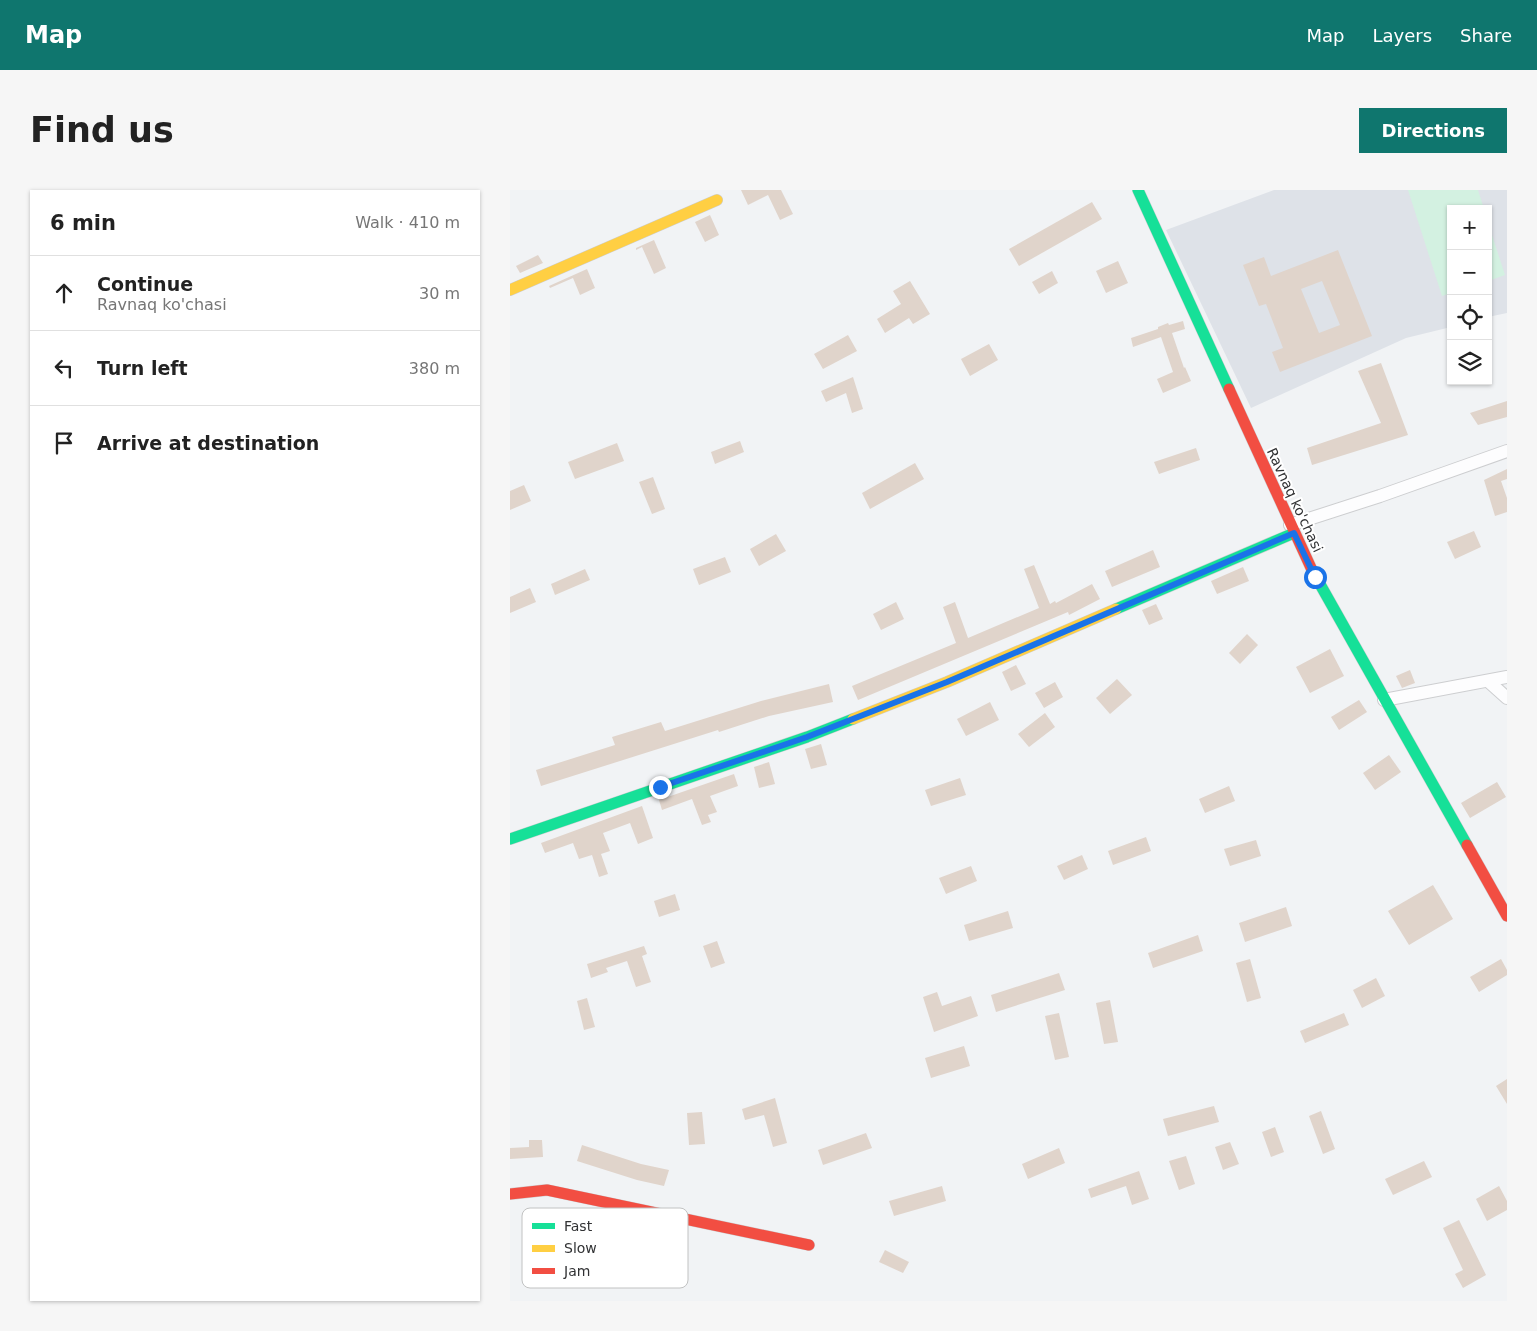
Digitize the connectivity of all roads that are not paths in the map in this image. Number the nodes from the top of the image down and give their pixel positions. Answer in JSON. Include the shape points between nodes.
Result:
{"nodes":[{"id":1,"x":1138,"y":190,"type":"edge"},
{"id":2,"x":717,"y":200,"type":"dead end"},
{"id":3,"x":510,"y":290,"type":"edge"},
{"id":4,"x":1507,"y":451,"type":"edge"},
{"id":5,"x":1292,"y":529,"type":"junction"},
{"id":6,"x":1507,"y":677,"type":"edge"},
{"id":7,"x":1488,"y":681,"type":"junction"},
{"id":8,"x":1507,"y":698,"type":"edge"},
{"id":9,"x":1384,"y":700,"type":"junction"},
{"id":10,"x":510,"y":840,"type":"edge"},
{"id":11,"x":1507,"y":916,"type":"edge"},
{"id":12,"x":510,"y":1194,"type":"edge"},
{"id":13,"x":633,"y":1208,"type":"edge"},
{"id":14,"x":688,"y":1220,"type":"edge"},
{"id":15,"x":809,"y":1245,"type":"dead end"}],
"edges":[{"from":1,"to":5,"type":"street","name":"Ravnaq ko'chasi"},
{"from":2,"to":3,"type":"street"},
{"from":4,"to":5,"type":"street"},
{"from":5,"to":9,"type":"street","name":"Ravnaq ko'chasi"},
{"from":5,"to":10,"type":"street","via":[[965,674],[807,737]]},
{"from":6,"to":7,"type":"street"},
{"from":7,"to":8,"type":"street"},
{"from":7,"to":9,"type":"street"},
{"from":9,"to":11,"type":"street","name":"Ravnaq ko'chasi"},
{"from":12,"to":13,"type":"street","via":[[547,1190]]},
{"from":14,"to":15,"type":"street"}]}
